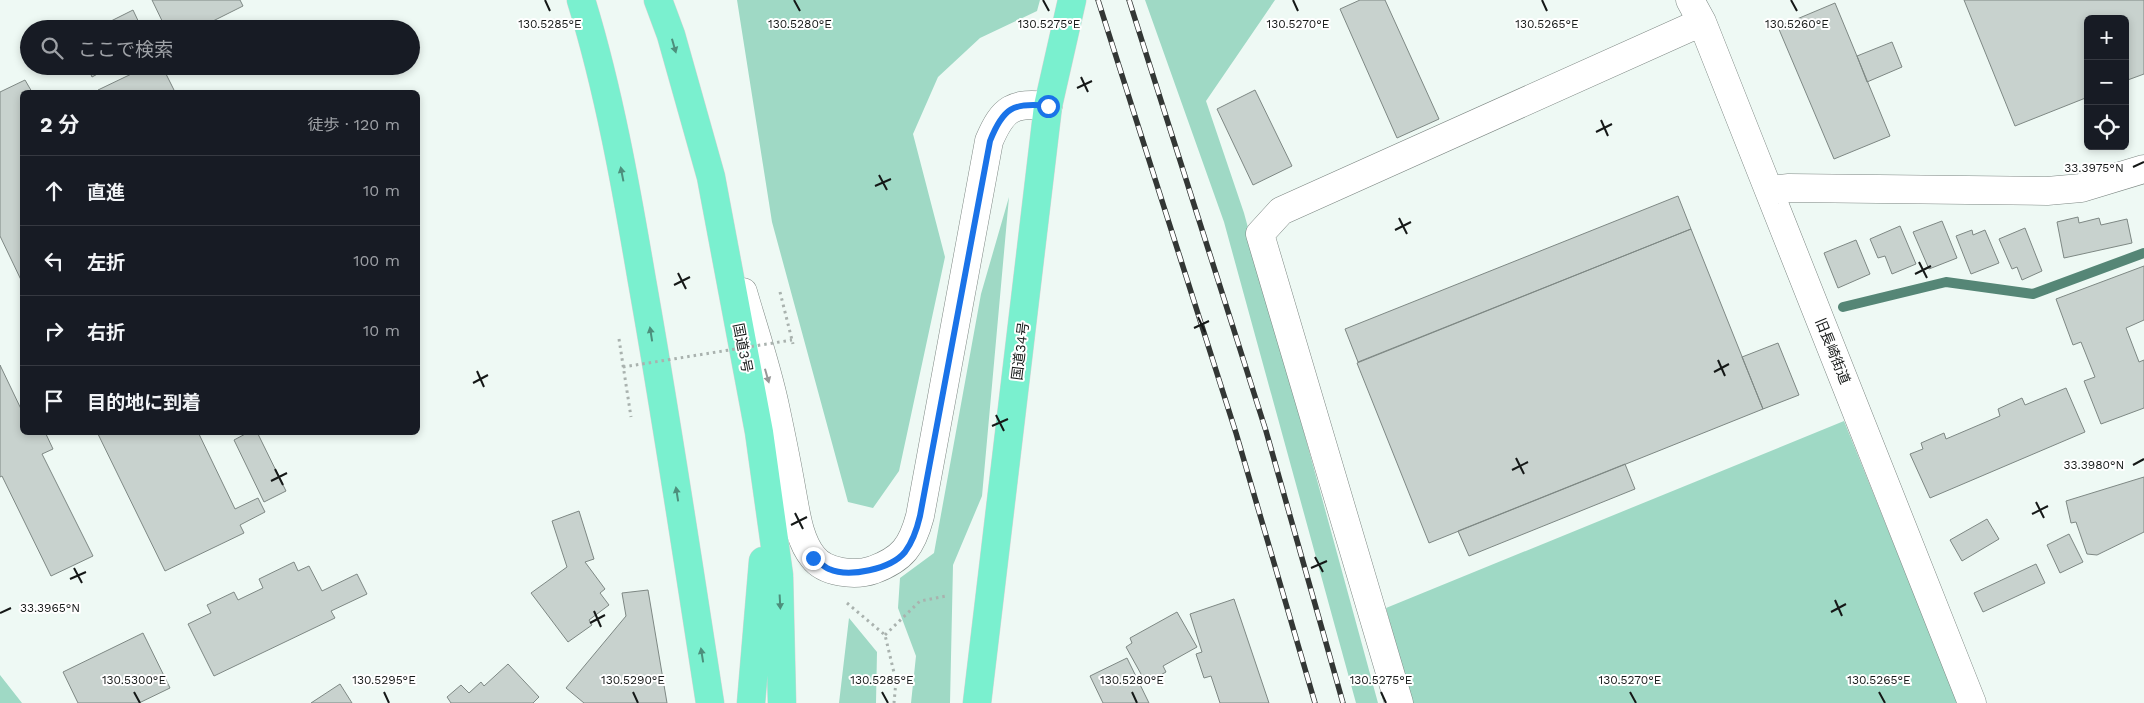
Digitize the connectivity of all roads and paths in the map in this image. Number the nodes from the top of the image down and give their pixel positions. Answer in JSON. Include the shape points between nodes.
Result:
{"nodes":[{"id":1,"x":581,"y":0,"type":"edge"},
{"id":2,"x":658,"y":0,"type":"edge"},
{"id":3,"x":1070,"y":7,"type":"edge"},
{"id":4,"x":1696,"y":11,"type":"edge"},
{"id":5,"x":1048,"y":106,"type":"junction"},
{"id":6,"x":2144,"y":169,"type":"edge"},
{"id":7,"x":711,"y":177,"type":"junction"},
{"id":8,"x":1769,"y":190,"type":"junction"},
{"id":9,"x":780,"y":292,"type":"dead end"},
{"id":10,"x":631,"y":417,"type":"dead end"},
{"id":11,"x":759,"y":432,"type":"junction"},
{"id":12,"x":946,"y":596,"type":"dead end"},
{"id":13,"x":845,"y":601,"type":"dead end"},
{"id":14,"x":886,"y":635,"type":"junction"},
{"id":15,"x":981,"y":675,"type":"junction"},
{"id":16,"x":710,"y":703,"type":"edge"},
{"id":17,"x":751,"y":703,"type":"edge"},
{"id":18,"x":782,"y":703,"type":"edge"},
{"id":19,"x":894,"y":703,"type":"edge"},
{"id":20,"x":977,"y":703,"type":"edge"},
{"id":21,"x":981,"y":703,"type":"edge"},
{"id":22,"x":1399,"y":703,"type":"edge"},
{"id":23,"x":1972,"y":703,"type":"edge"}],
"edges":[{"from":16,"to":1,"type":"highway","one_way":true,"via":[[631,219],[610,113]]},
{"from":2,"to":7,"type":"highway","name":"国道3号","one_way":true,"via":[[674,44]]},
{"from":3,"to":5,"type":"highway","name":"国道34号"},
{"from":4,"to":8,"type":"street","name":"旧長崎街道"},
{"from":4,"to":22,"type":"street","via":[[1282,211],[1260,234]]},
{"from":7,"to":5,"type":"street","one_way":true,"via":[[775,404],[804,540],[813,558],[829,569],[850,573],[871,571],[904,553],[915,536],[990,141],[997,123],[1010,109],[1028,103]]},
{"from":5,"to":15,"type":"highway","name":"国道34号"},
{"from":6,"to":8,"type":"street","via":[[2081,188],[2047,191]]},
{"from":7,"to":11,"type":"highway","name":"国道3号"},
{"from":8,"to":23,"type":"street","name":"旧長崎街道"},
{"from":9,"to":10,"type":"path","bridge":true,"via":[[792,340],[623,367]]},
{"from":11,"to":17,"type":"highway","via":[[764,547]]},
{"from":11,"to":18,"type":"highway","name":"国道3号","one_way":true,"via":[[779,575]]},
{"from":12,"to":14,"type":"path","via":[[920,601]]},
{"from":13,"to":14,"type":"path"},
{"from":14,"to":19,"type":"path","via":[[896,682]]},
{"from":15,"to":20,"type":"highway","name":"国道34号"},
{"from":15,"to":21,"type":"highway"}]}
